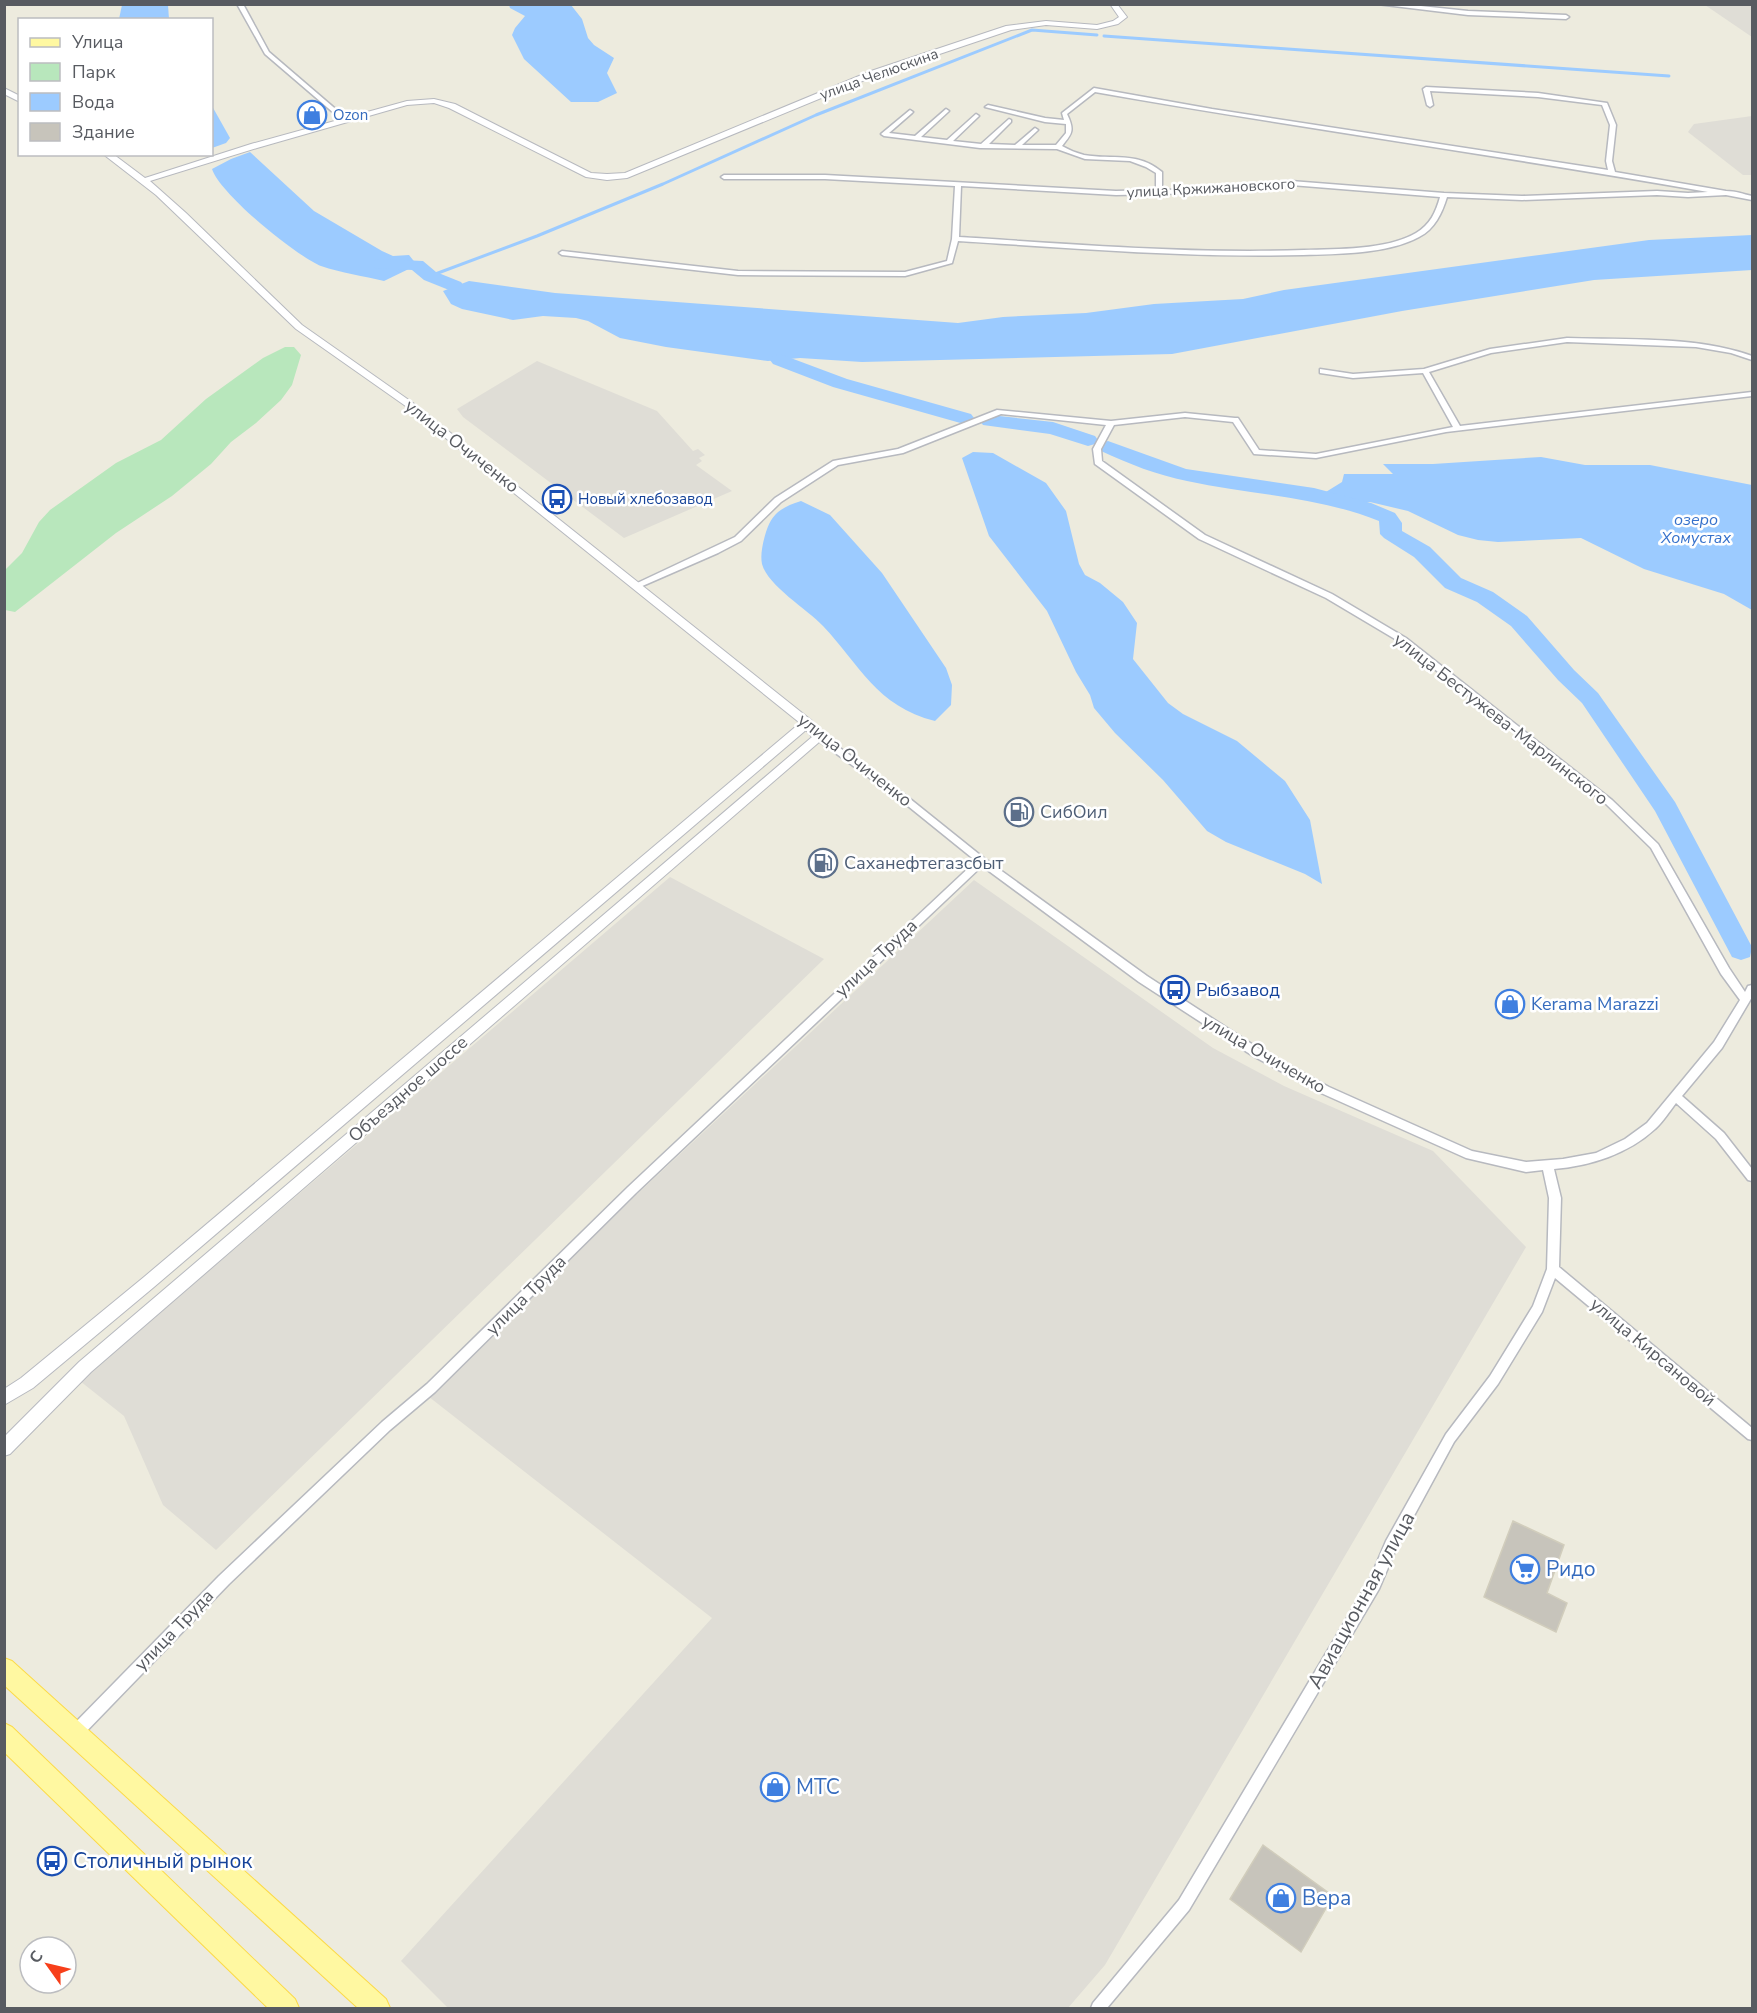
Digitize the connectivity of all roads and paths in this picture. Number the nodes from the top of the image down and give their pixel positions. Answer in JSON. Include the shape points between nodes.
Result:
{"nodes":[{"id":1,"x":240,"y":4,"type":"edge"},
{"id":2,"x":1113,"y":4,"type":"edge"},
{"id":3,"x":1380,"y":4,"type":"edge"},
{"id":4,"x":1566,"y":17,"type":"dead end"},
{"id":5,"x":4,"y":90,"type":"edge"},
{"id":6,"x":18,"y":99,"type":"edge"},
{"id":7,"x":1430,"y":105,"type":"dead end"},
{"id":8,"x":988,"y":107,"type":"dead end"},
{"id":9,"x":946,"y":111,"type":"dead end"},
{"id":10,"x":910,"y":112,"type":"dead end"},
{"id":11,"x":976,"y":116,"type":"dead end"},
{"id":12,"x":344,"y":119,"type":"junction"},
{"id":13,"x":1009,"y":121,"type":"dead end"},
{"id":14,"x":1068,"y":122,"type":"junction"},
{"id":15,"x":1035,"y":130,"type":"dead end"},
{"id":16,"x":916,"y":138,"type":"junction"},
{"id":17,"x":948,"y":142,"type":"junction"},
{"id":18,"x":984,"y":145,"type":"junction"},
{"id":19,"x":1018,"y":145,"type":"junction"},
{"id":20,"x":1058,"y":147,"type":"junction"},
{"id":21,"x":110,"y":156,"type":"edge"},
{"id":22,"x":1612,"y":172,"type":"junction"},
{"id":23,"x":724,"y":177,"type":"dead end"},
{"id":24,"x":146,"y":180,"type":"junction"},
{"id":25,"x":958,"y":185,"type":"junction"},
{"id":26,"x":1159,"y":192,"type":"junction"},
{"id":27,"x":1734,"y":193,"type":"junction"},
{"id":28,"x":1444,"y":195,"type":"junction"},
{"id":29,"x":1752,"y":198,"type":"edge"},
{"id":30,"x":955,"y":239,"type":"junction"},
{"id":31,"x":562,"y":253,"type":"dead end"},
{"id":32,"x":1752,"y":358,"type":"edge"},
{"id":33,"x":1323,"y":371,"type":"dead end"},
{"id":34,"x":1425,"y":371,"type":"junction"},
{"id":35,"x":1752,"y":394,"type":"edge"},
{"id":36,"x":1111,"y":423,"type":"junction"},
{"id":37,"x":1457,"y":428,"type":"junction"},
{"id":38,"x":637,"y":585,"type":"junction"},
{"id":39,"x":807,"y":723,"type":"junction"},
{"id":40,"x":819,"y":736,"type":"junction"},
{"id":41,"x":982,"y":861,"type":"junction"},
{"id":42,"x":1752,"y":989,"type":"edge"},
{"id":43,"x":1745,"y":1000,"type":"junction"},
{"id":44,"x":1675,"y":1096,"type":"junction"},
{"id":45,"x":1548,"y":1166,"type":"junction"},
{"id":46,"x":1752,"y":1177,"type":"edge"},
{"id":47,"x":1553,"y":1269,"type":"junction"},
{"id":48,"x":4,"y":1398,"type":"edge"},
{"id":49,"x":1752,"y":1435,"type":"edge"},
{"id":50,"x":4,"y":1449,"type":"edge"},
{"id":51,"x":4,"y":1669,"type":"edge"},
{"id":52,"x":74,"y":1734,"type":"junction"},
{"id":53,"x":4,"y":1735,"type":"edge"},
{"id":54,"x":286,"y":2008,"type":"edge"},
{"id":55,"x":377,"y":2008,"type":"edge"},
{"id":56,"x":1098,"y":2008,"type":"edge"}],
"edges":[{"from":1,"to":12,"type":"street","via":[[267,53]]},
{"from":2,"to":12,"type":"street","name":"улица Челюскина","via":[[1124,17],[1118,23],[1009,28],[874,73],[627,175],[589,174],[435,101],[406,103]]},
{"from":3,"to":4,"type":"street"},
{"from":5,"to":6,"type":"street"},
{"from":7,"to":22,"type":"street","via":[[1426,89],[1568,97],[1605,104],[1613,125],[1609,161]]},
{"from":8,"to":14,"type":"street"},
{"from":9,"to":16,"type":"street"},
{"from":10,"to":16,"type":"street","via":[[884,134]]},
{"from":11,"to":17,"type":"street"},
{"from":12,"to":24,"type":"street"},
{"from":13,"to":18,"type":"street"},
{"from":14,"to":20,"type":"street","via":[[1069,133]]},
{"from":14,"to":22,"type":"street","name":"улица Кржижановского","via":[[1064,114],[1094,90]]},
{"from":15,"to":19,"type":"street"},
{"from":16,"to":17,"type":"street"},
{"from":17,"to":18,"type":"street"},
{"from":18,"to":19,"type":"street"},
{"from":19,"to":20,"type":"street"},
{"from":20,"to":26,"type":"street","via":[[1085,157],[1143,161],[1159,172]]},
{"from":21,"to":24,"type":"street","name":"улица Очиченко"},
{"from":22,"to":27,"type":"street","name":"улица Кржижановского"},
{"from":23,"to":25,"type":"street","name":"улица Кржижановского","via":[[825,177]]},
{"from":24,"to":38,"type":"street","name":"улица Очиченко","via":[[299,327],[402,399]]},
{"from":25,"to":26,"type":"street","name":"улица Кржижановского"},
{"from":25,"to":30,"type":"street"},
{"from":26,"to":28,"type":"street","name":"улица Кржижановского","via":[[1291,183]]},
{"from":27,"to":28,"type":"street","name":"улица Кржижановского","via":[[1548,198]]},
{"from":27,"to":29,"type":"street","name":"улица Кржижановского"},
{"from":28,"to":30,"type":"street","via":[[1438,219],[1417,235],[1348,250],[1253,255]]},
{"from":30,"to":31,"type":"street","via":[[950,262],[905,274],[738,273]]},
{"from":32,"to":34,"type":"street","via":[[1696,345],[1567,340],[1490,351]]},
{"from":33,"to":34,"type":"street","via":[[1353,376]]},
{"from":34,"to":37,"type":"street"},
{"from":35,"to":37,"type":"street"},
{"from":36,"to":37,"type":"street","via":[[1185,415],[1235,420],[1257,452],[1316,456]]},
{"from":36,"to":38,"type":"street","via":[[1000,412],[900,451],[837,463],[778,500],[738,539]]},
{"from":36,"to":43,"type":"street","name":"улица Бестужева-Марлинского","via":[[1096,449],[1098,462],[1202,537],[1329,597],[1403,639],[1609,802],[1655,846]]},
{"from":38,"to":39,"type":"street","name":"улица Очиченко"},
{"from":39,"to":40,"type":"street","name":"улица Очиченко"},
{"from":39,"to":48,"type":"street","name":"Объездное шоссе","via":[[149,1282]]},
{"from":40,"to":41,"type":"street","name":"улица Очиченко"},
{"from":40,"to":50,"type":"street","name":"Объездное шоссе","via":[[63,1386]]},
{"from":41,"to":45,"type":"street","name":"улица Очиченко","via":[[1143,979],[1285,1069],[1470,1155],[1510,1165]]},
{"from":41,"to":52,"type":"street","name":"улица Труда","via":[[632,1190],[431,1388],[224,1580]]},
{"from":42,"to":43,"type":"street"},
{"from":43,"to":44,"type":"street","via":[[1718,1045]]},
{"from":44,"to":45,"type":"street","name":"улица Очиченко","via":[[1651,1125],[1629,1142],[1598,1157]]},
{"from":44,"to":46,"type":"street","via":[[1720,1136]]},
{"from":45,"to":47,"type":"street","name":"Авиационная улица","via":[[1555,1198]]},
{"from":47,"to":49,"type":"street","name":"улица Кирсановой"},
{"from":47,"to":56,"type":"street","name":"Авиационная улица","via":[[1527,1328],[1494,1380],[1449,1438],[1391,1545],[1374,1585],[1184,1905]]},
{"from":51,"to":52,"type":"main road"},
{"from":52,"to":55,"type":"main road"},
{"from":53,"to":54,"type":"main road"}]}
